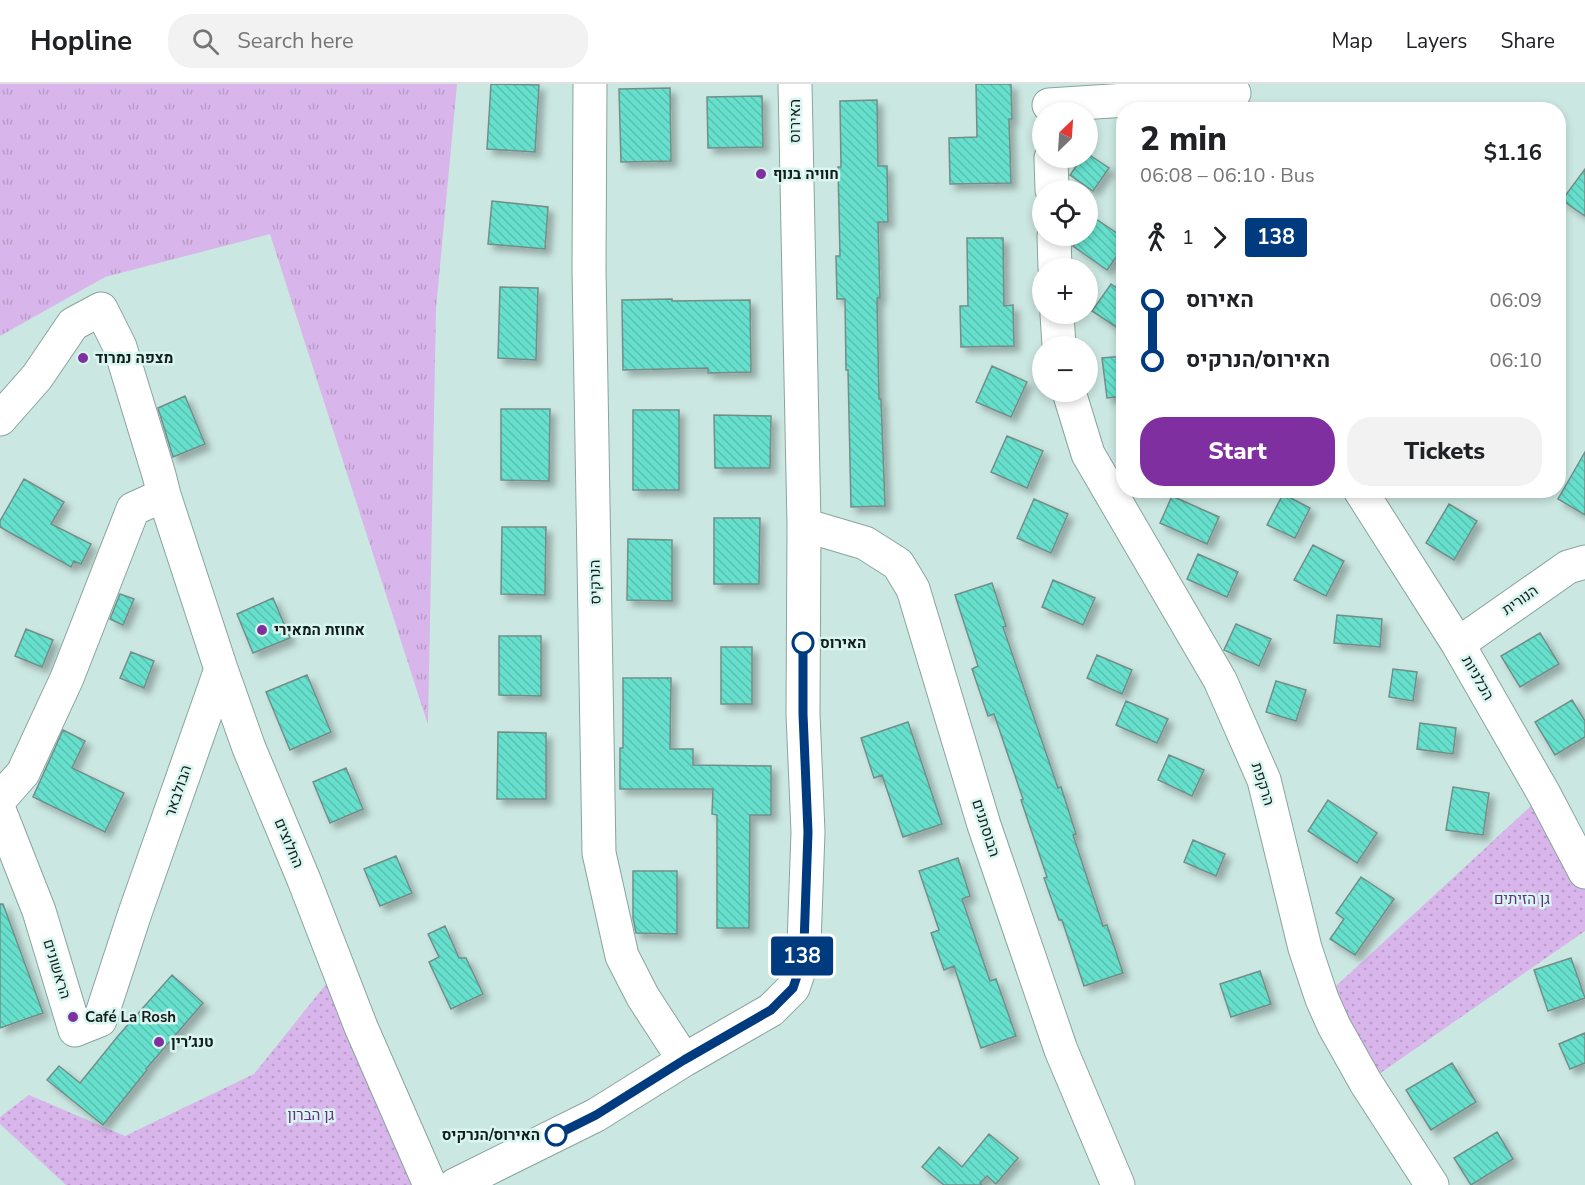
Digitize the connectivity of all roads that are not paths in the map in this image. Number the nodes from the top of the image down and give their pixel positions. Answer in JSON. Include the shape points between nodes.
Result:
{"nodes":[{"id":1,"x":590,"y":84,"type":"edge"},
{"id":2,"x":795,"y":84,"type":"edge"},
{"id":3,"x":1235,"y":95,"type":"edge"},
{"id":4,"x":1050,"y":101,"type":"edge"},
{"id":5,"x":1072,"y":402,"type":"edge"},
{"id":6,"x":0,"y":419,"type":"edge"},
{"id":7,"x":164,"y":495,"type":"junction"},
{"id":8,"x":1365,"y":498,"type":"edge"},
{"id":9,"x":804,"y":525,"type":"junction"},
{"id":10,"x":1585,"y":562,"type":"edge"},
{"id":11,"x":1458,"y":644,"type":"junction"},
{"id":12,"x":221,"y":669,"type":"junction"},
{"id":13,"x":0,"y":799,"type":"edge"},
{"id":14,"x":0,"y":812,"type":"edge"},
{"id":15,"x":1585,"y":872,"type":"edge"},
{"id":16,"x":135,"y":914,"type":"joint"},
{"id":17,"x":684,"y":1060,"type":"junction"},
{"id":18,"x":430,"y":1185,"type":"edge"},
{"id":19,"x":455,"y":1185,"type":"edge"},
{"id":20,"x":1118,"y":1185,"type":"edge"},
{"id":21,"x":1432,"y":1185,"type":"edge"}],
"edges":[{"from":1,"to":17,"type":"street","name":"הנרקיס","via":[[589,269],[599,853],[622,956]]},
{"from":2,"to":9,"type":"street","name":"האירוס"},
{"from":3,"to":4,"type":"street"},
{"from":5,"to":21,"type":"street","name":"הרקפת","via":[[1088,454],[1220,680],[1264,780],[1305,948],[1334,1026]]},
{"from":6,"to":7,"type":"street","name":"החלוצים","via":[[37,377],[73,324],[101,309],[120,347]]},
{"from":7,"to":12,"type":"street","name":"החלוצים"},
{"from":7,"to":13,"type":"street","via":[[134,509],[67,678],[23,773]]},
{"from":8,"to":11,"type":"street","name":"הכלניות"},
{"from":9,"to":17,"type":"street","name":"האירוס","via":[[803,714],[808,832],[800,967],[793,988],[771,1010]]},
{"from":9,"to":20,"type":"street","name":"הבוסתנים","via":[[865,543],[898,564],[913,589],[984,825],[1061,1050]]},
{"from":10,"to":11,"type":"street","name":"הנורית","via":[[1568,567]]},
{"from":11,"to":15,"type":"street","name":"הכלניות"},
{"from":12,"to":16,"type":"street","name":"הבולבאר"},
{"from":12,"to":18,"type":"street","name":"החלוצים","via":[[361,1027]]},
{"from":14,"to":16,"type":"street","name":"הראשונים","via":[[39,911],[75,1030],[100,1020]]},
{"from":17,"to":19,"type":"street","name":"האירוס","via":[[596,1115]]}]}
